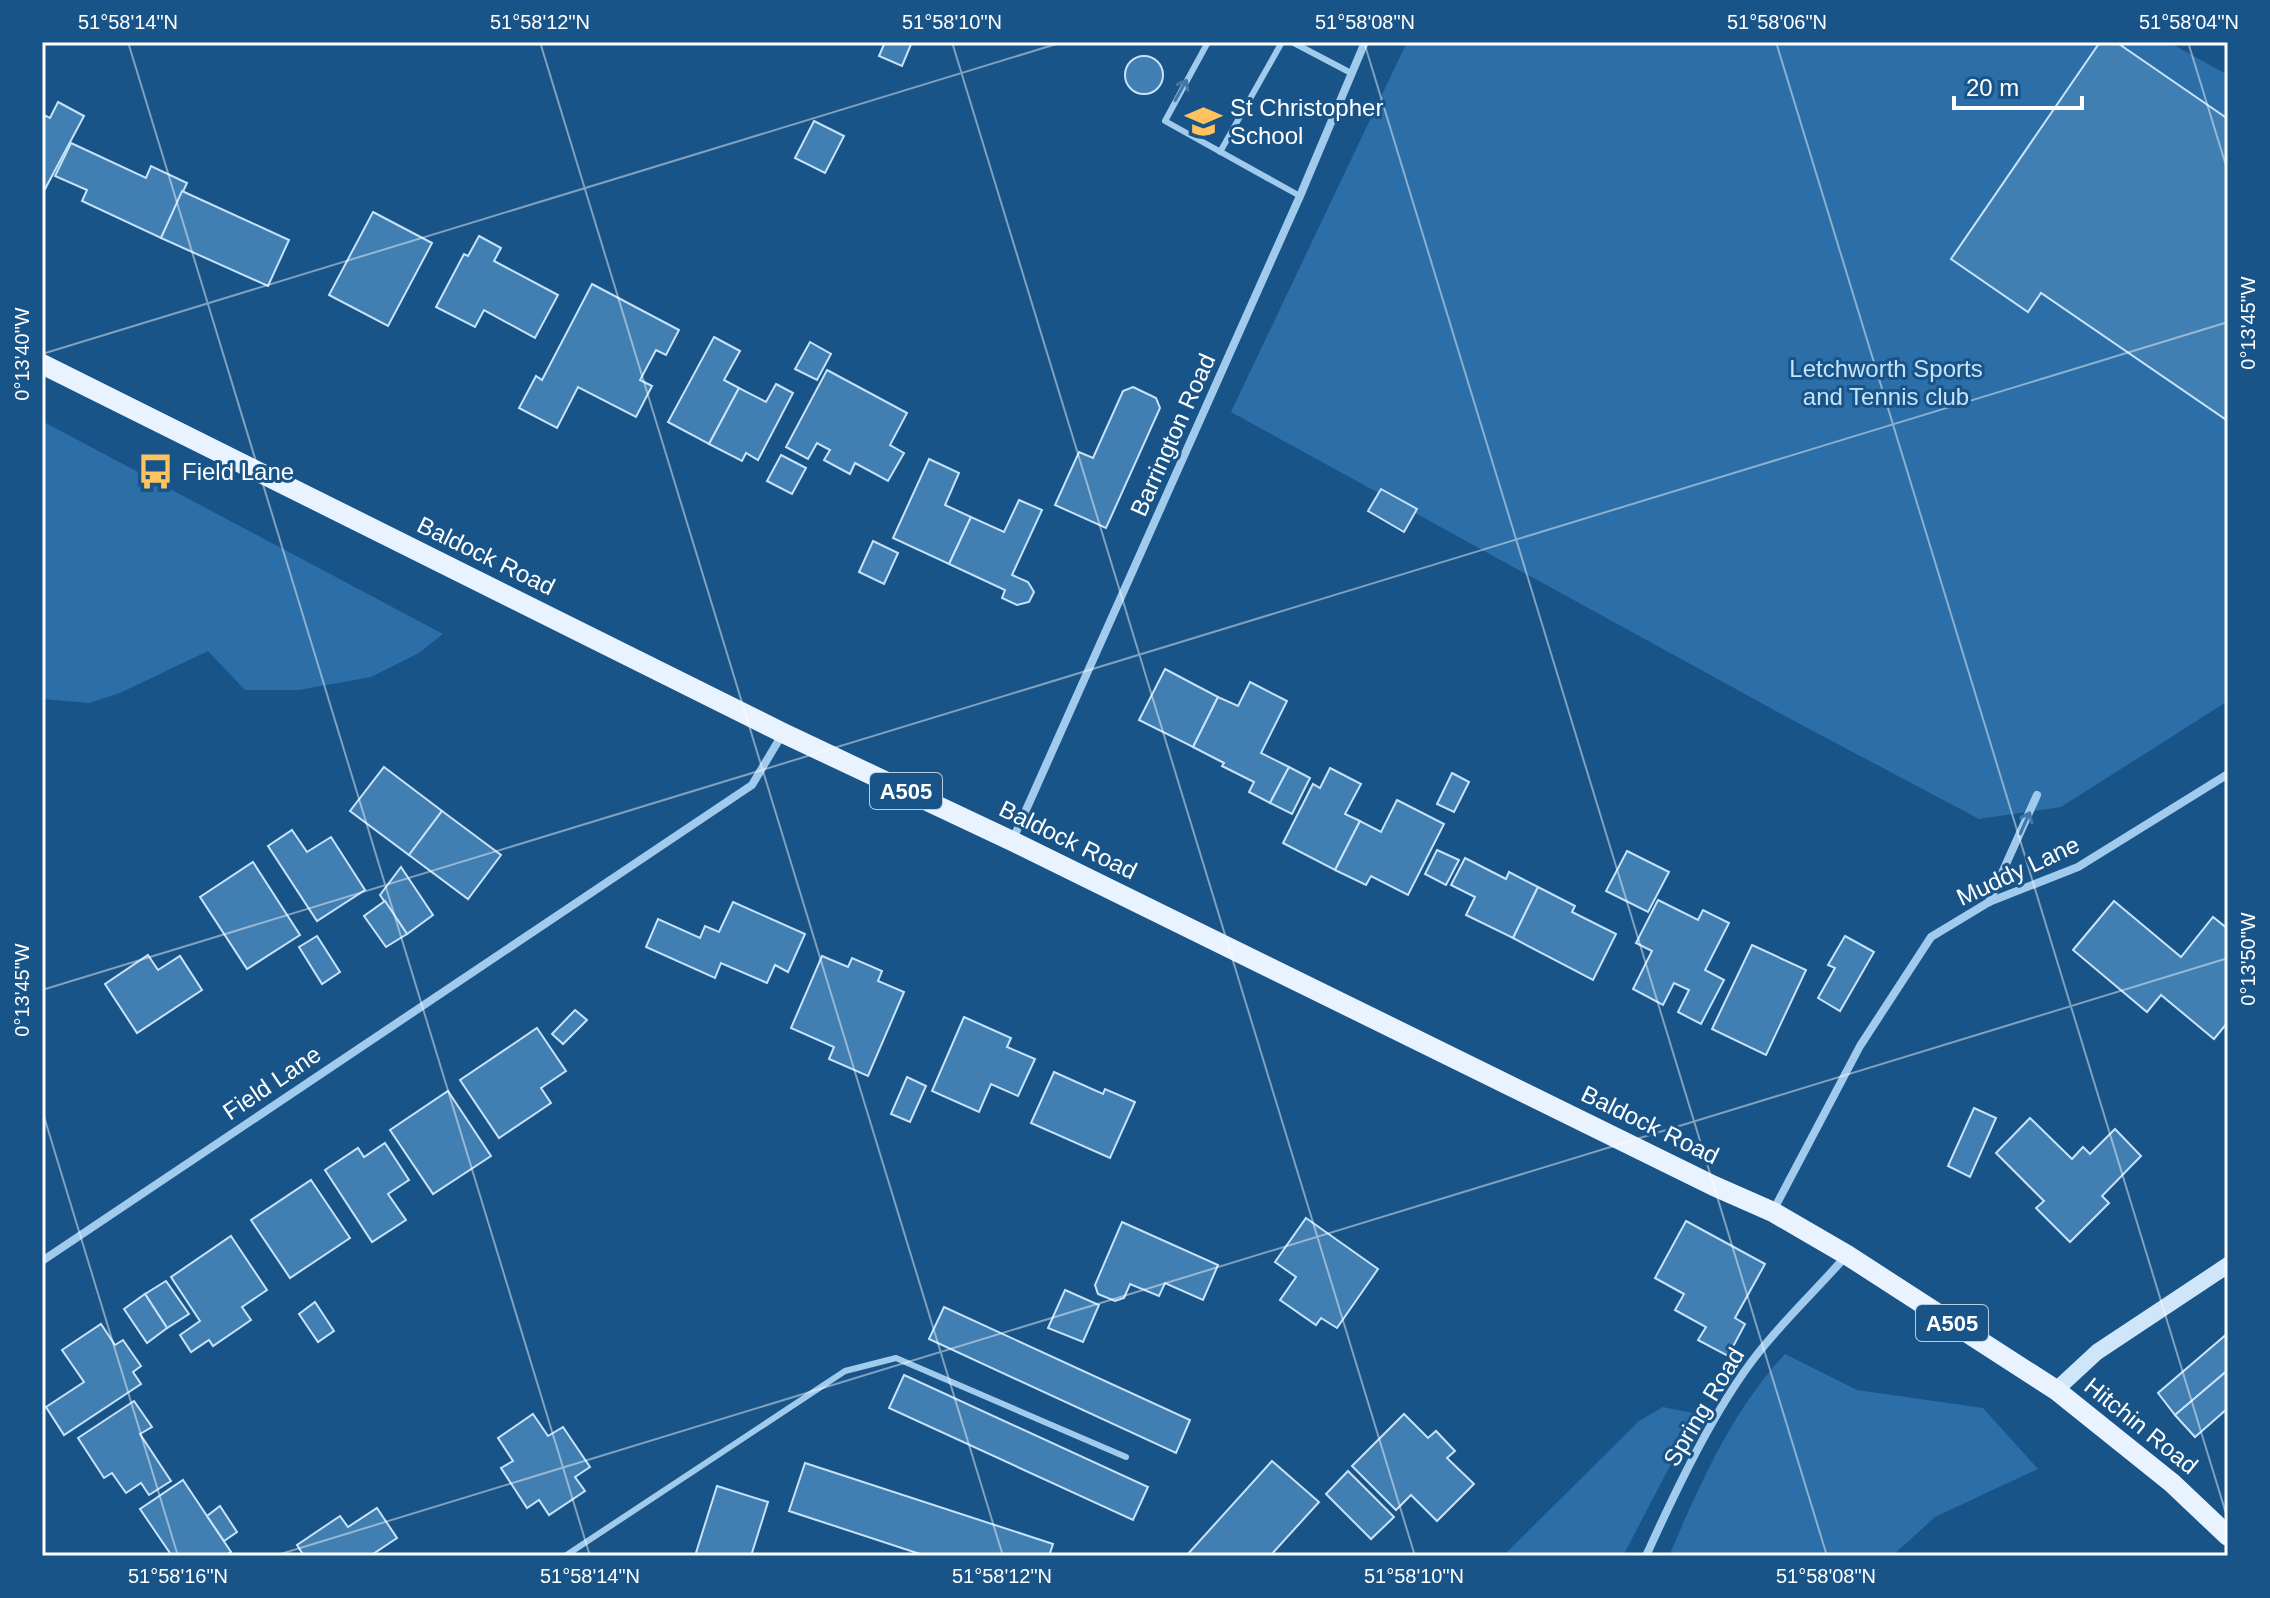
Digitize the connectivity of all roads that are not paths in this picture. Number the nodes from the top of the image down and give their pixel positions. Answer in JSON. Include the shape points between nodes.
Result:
{"nodes":[{"id":1,"x":1208,"y":42,"type":"edge"},
{"id":2,"x":1282,"y":42,"type":"edge"},
{"id":3,"x":1292,"y":42,"type":"edge"},
{"id":4,"x":1365,"y":42,"type":"edge"},
{"id":5,"x":1351,"y":73,"type":"junction"},
{"id":6,"x":1220,"y":152,"type":"junction"},
{"id":7,"x":1300,"y":196,"type":"junction"},
{"id":8,"x":42,"y":364,"type":"edge"},
{"id":9,"x":783,"y":733,"type":"junction"},
{"id":10,"x":2228,"y":774,"type":"edge"},
{"id":11,"x":2037,"y":795,"type":"dead end"},
{"id":12,"x":1012,"y":841,"type":"junction"},
{"id":13,"x":1989,"y":902,"type":"junction"},
{"id":14,"x":1773,"y":1212,"type":"junction"},
{"id":15,"x":1847,"y":1255,"type":"junction"},
{"id":16,"x":42,"y":1261,"type":"edge"},
{"id":17,"x":2228,"y":1265,"type":"edge"},
{"id":18,"x":2056,"y":1390,"type":"junction"},
{"id":19,"x":1126,"y":1457,"type":"dead end"},
{"id":20,"x":2228,"y":1536,"type":"edge"},
{"id":21,"x":565,"y":1556,"type":"edge"},
{"id":22,"x":1646,"y":1556,"type":"edge"}],
"edges":[{"from":6,"to":1,"type":"lane","one_way":true,"via":[[1165,121]]},
{"from":2,"to":6,"type":"lane"},
{"from":3,"to":5,"type":"lane"},
{"from":4,"to":5,"type":"street","name":"Barrington Road"},
{"from":5,"to":7,"type":"street","name":"Barrington Road"},
{"from":6,"to":7,"type":"lane"},
{"from":7,"to":12,"type":"street","name":"Barrington Road"},
{"from":8,"to":9,"type":"main road","name":"Baldock Road","number":"A505"},
{"from":9,"to":12,"type":"main road","name":"Baldock Road","number":"A505"},
{"from":9,"to":16,"type":"street","name":"Field Lane","via":[[752,785]]},
{"from":10,"to":13,"type":"street","name":"Muddy Lane","via":[[2078,867]]},
{"from":13,"to":11,"type":"street","one_way":true},
{"from":12,"to":14,"type":"main road","name":"Baldock Road","number":"A505"},
{"from":13,"to":14,"type":"street","name":"Muddy Lane","via":[[1931,937],[1913,962],[1860,1046]]},
{"from":14,"to":15,"type":"main road","name":"Baldock Road","number":"A505"},
{"from":15,"to":18,"type":"main road","name":"Baldock Road","number":"A505"},
{"from":15,"to":22,"type":"street","name":"Spring Road","via":[[1751,1363]]},
{"from":17,"to":18,"type":"street","via":[[2097,1352]]},
{"from":18,"to":20,"type":"main road","name":"Hitchin Road","number":"A505","via":[[2172,1483]]},
{"from":19,"to":21,"type":"lane","via":[[896,1358],[845,1371]]}]}
